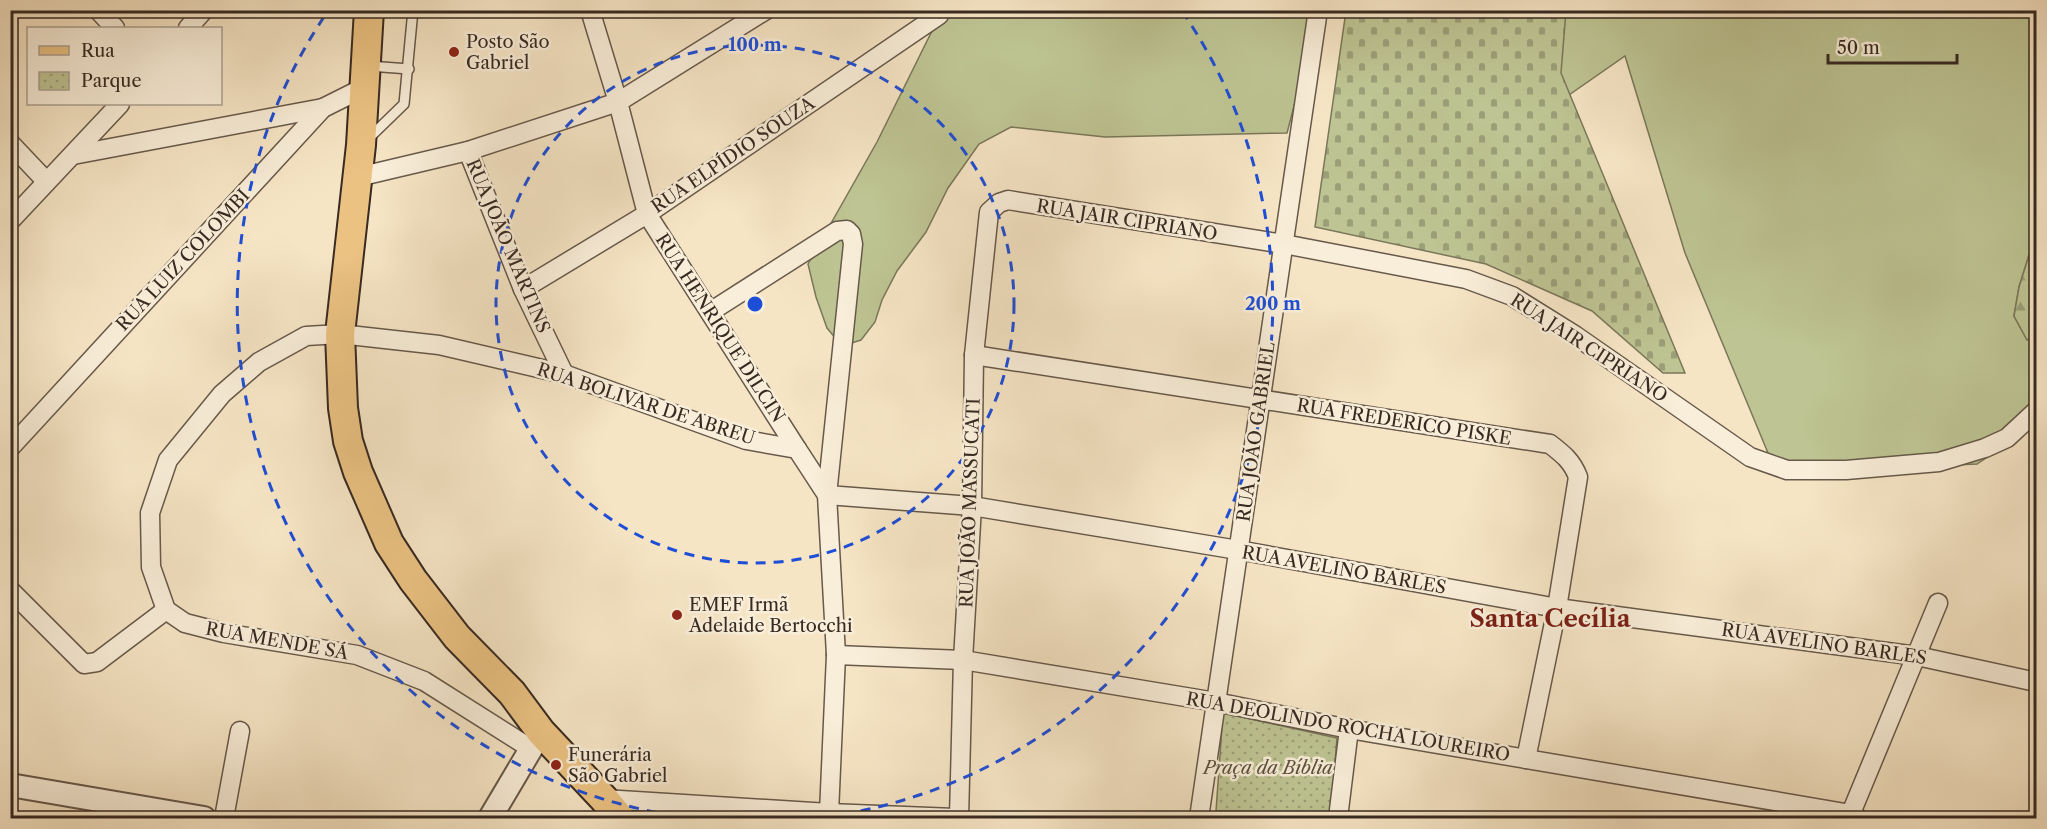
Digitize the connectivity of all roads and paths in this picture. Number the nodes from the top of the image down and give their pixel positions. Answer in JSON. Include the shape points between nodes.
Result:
{"nodes":[{"id":1,"x":98,"y":10,"type":"edge"},
{"id":2,"x":204,"y":10,"type":"edge"},
{"id":3,"x":369,"y":10,"type":"edge"},
{"id":4,"x":413,"y":10,"type":"edge"},
{"id":5,"x":590,"y":10,"type":"edge"},
{"id":6,"x":766,"y":10,"type":"edge"},
{"id":7,"x":1318,"y":10,"type":"edge"},
{"id":8,"x":939,"y":15,"type":"dead end"},
{"id":9,"x":739,"y":17,"type":"edge"},
{"id":10,"x":114,"y":27,"type":"edge"},
{"id":11,"x":189,"y":27,"type":"edge"},
{"id":12,"x":409,"y":69,"type":"junction"},
{"id":13,"x":366,"y":77,"type":"junction"},
{"id":14,"x":618,"y":102,"type":"junction"},
{"id":15,"x":119,"y":105,"type":"edge"},
{"id":16,"x":323,"y":108,"type":"junction"},
{"id":17,"x":10,"y":143,"type":"edge"},
{"id":18,"x":361,"y":145,"type":"junction"},
{"id":19,"x":468,"y":151,"type":"junction"},
{"id":20,"x":73,"y":155,"type":"junction"},
{"id":21,"x":358,"y":177,"type":"junction"},
{"id":22,"x":46,"y":181,"type":"junction"},
{"id":23,"x":1008,"y":200,"type":"joint"},
{"id":24,"x":647,"y":214,"type":"junction"},
{"id":25,"x":10,"y":221,"type":"edge"},
{"id":26,"x":1284,"y":244,"type":"junction"},
{"id":27,"x":523,"y":289,"type":"junction"},
{"id":28,"x":710,"y":312,"type":"junction"},
{"id":29,"x":340,"y":334,"type":"junction"},
{"id":30,"x":974,"y":355,"type":"junction"},
{"id":31,"x":564,"y":374,"type":"junction"},
{"id":32,"x":1261,"y":400,"type":"junction"},
{"id":33,"x":2037,"y":411,"type":"edge"},
{"id":34,"x":10,"y":448,"type":"edge"},
{"id":35,"x":797,"y":449,"type":"junction"},
{"id":36,"x":827,"y":495,"type":"junction"},
{"id":37,"x":972,"y":506,"type":"junction"},
{"id":38,"x":1238,"y":550,"type":"junction"},
{"id":39,"x":10,"y":590,"type":"edge"},
{"id":40,"x":1938,"y":603,"type":"dead end"},
{"id":41,"x":1557,"y":608,"type":"junction"},
{"id":42,"x":166,"y":610,"type":"junction"},
{"id":43,"x":836,"y":655,"type":"junction"},
{"id":44,"x":1917,"y":656,"type":"junction"},
{"id":45,"x":963,"y":660,"type":"junction"},
{"id":46,"x":2037,"y":682,"type":"edge"},
{"id":47,"x":1216,"y":702,"type":"junction"},
{"id":48,"x":1349,"y":729,"type":"junction"},
{"id":49,"x":240,"y":731,"type":"dead end"},
{"id":50,"x":536,"y":740,"type":"junction"},
{"id":51,"x":1526,"y":759,"type":"junction"},
{"id":52,"x":10,"y":784,"type":"edge"},
{"id":53,"x":612,"y":809,"type":"edge"},
{"id":54,"x":829,"y":813,"type":"junction"},
{"id":55,"x":1853,"y":817,"type":"edge"},
{"id":56,"x":204,"y":819,"type":"edge"},
{"id":57,"x":224,"y":819,"type":"edge"},
{"id":58,"x":490,"y":819,"type":"edge"},
{"id":59,"x":957,"y":819,"type":"edge"},
{"id":60,"x":1199,"y":819,"type":"edge"},
{"id":61,"x":1338,"y":819,"type":"edge"}],
"edges":[{"from":1,"to":10,"type":"street"},
{"from":2,"to":11,"type":"street"},
{"from":3,"to":13,"type":"main road"},
{"from":4,"to":12,"type":"lane"},
{"from":5,"to":14,"type":"street","name":"RUA HENRIQUE DILCIN"},
{"from":6,"to":9,"type":"street"},
{"from":7,"to":26,"type":"street","name":"RUA JOÃO GABRIEL"},
{"from":8,"to":24,"type":"street","name":"RUA ELPÍDIO SOUZA"},
{"from":9,"to":14,"type":"street"},
{"from":12,"to":13,"type":"lane"},
{"from":12,"to":18,"type":"lane","via":[[404,104]]},
{"from":13,"to":16,"type":"street","name":"RUA LUIZ COLOMBI"},
{"from":13,"to":18,"type":"main road"},
{"from":14,"to":19,"type":"street"},
{"from":14,"to":24,"type":"street","name":"RUA HENRIQUE DILCIN"},
{"from":15,"to":20,"type":"street"},
{"from":16,"to":20,"type":"street"},
{"from":16,"to":34,"type":"street","name":"RUA LUIZ COLOMBI"},
{"from":17,"to":22,"type":"street"},
{"from":18,"to":21,"type":"main road"},
{"from":19,"to":21,"type":"street"},
{"from":19,"to":27,"type":"street","name":"RUA JOÃO MARTINS"},
{"from":20,"to":22,"type":"street"},
{"from":21,"to":29,"type":"main road"},
{"from":22,"to":25,"type":"street"},
{"from":23,"to":26,"type":"street","name":"RUA JAIR CIPRIANO"},
{"from":23,"to":30,"type":"street","name":"RUA JOÃO MASSUCATI","via":[[988,212]]},
{"from":24,"to":27,"type":"street","name":"RUA ELPÍDIO SOUZA"},
{"from":24,"to":28,"type":"street","name":"RUA HENRIQUE DILCIN"},
{"from":26,"to":32,"type":"street","name":"RUA JOÃO GABRIEL"},
{"from":26,"to":33,"type":"street","name":"RUA JAIR CIPRIANO","via":[[1466,279],[1512,296],[1750,457],[1786,470],[1846,470],[1939,462],[2007,438]]},
{"from":27,"to":31,"type":"street","name":"RUA JOÃO MARTINS"},
{"from":28,"to":35,"type":"street","name":"RUA HENRIQUE DILCIN"},
{"from":28,"to":36,"type":"street","via":[[837,231],[847,230],[851,234]]},
{"from":29,"to":31,"type":"street","name":"RUA BOLIVAR DE ABREU","via":[[439,345]]},
{"from":29,"to":42,"type":"street","via":[[306,336],[259,362],[222,394],[168,460],[150,513],[151,567]]},
{"from":29,"to":50,"type":"main road","via":[[348,441],[389,543],[457,637],[512,693]]},
{"from":30,"to":32,"type":"street","name":"RUA FREDERICO PISKE"},
{"from":30,"to":37,"type":"street","name":"RUA JOÃO MASSUCATI"},
{"from":31,"to":35,"type":"street","name":"RUA BOLIVAR DE ABREU","via":[[746,440]]},
{"from":32,"to":38,"type":"street","name":"RUA JOÃO GABRIEL"},
{"from":32,"to":41,"type":"street","name":"RUA FREDERICO PISKE","via":[[1550,444],[1574,466],[1578,477]]},
{"from":35,"to":36,"type":"street"},
{"from":36,"to":37,"type":"street","name":"RUA AVELINO BARLES"},
{"from":36,"to":43,"type":"street"},
{"from":37,"to":38,"type":"street","name":"RUA AVELINO BARLES"},
{"from":37,"to":45,"type":"street","name":"RUA JOÃO MASSUCATI"},
{"from":38,"to":41,"type":"street","name":"RUA AVELINO BARLES"},
{"from":38,"to":47,"type":"street","name":"RUA JOÃO GABRIEL"},
{"from":39,"to":42,"type":"street","via":[[84,664],[97,662]]},
{"from":40,"to":44,"type":"street"},
{"from":41,"to":44,"type":"street","name":"RUA AVELINO BARLES"},
{"from":41,"to":51,"type":"street"},
{"from":42,"to":50,"type":"street","name":"RUA MENDE SÁ","via":[[185,623],[224,633],[357,655],[424,681]]},
{"from":43,"to":45,"type":"street","name":"RUA DEOLINDO ROCHA LOUREIRO"},
{"from":43,"to":54,"type":"street"},
{"from":44,"to":46,"type":"street","name":"RUA AVELINO BARLES"},
{"from":44,"to":55,"type":"street"},
{"from":45,"to":47,"type":"street","name":"RUA DEOLINDO ROCHA LOUREIRO"},
{"from":45,"to":59,"type":"street","name":"RUA JOÃO MASSUCATI"},
{"from":47,"to":48,"type":"street","name":"RUA DEOLINDO ROCHA LOUREIRO"},
{"from":47,"to":60,"type":"street","name":"RUA JOÃO GABRIEL"},
{"from":48,"to":51,"type":"street","name":"RUA DEOLINDO ROCHA LOUREIRO"},
{"from":48,"to":61,"type":"street"},
{"from":49,"to":57,"type":"street"},
{"from":50,"to":53,"type":"main road"},
{"from":50,"to":58,"type":"street"},
{"from":51,"to":55,"type":"street","name":"RUA DEOLINDO ROCHA LOUREIRO"},
{"from":52,"to":56,"type":"street"},
{"from":53,"to":54,"type":"street"},
{"from":54,"to":59,"type":"street"}]}
